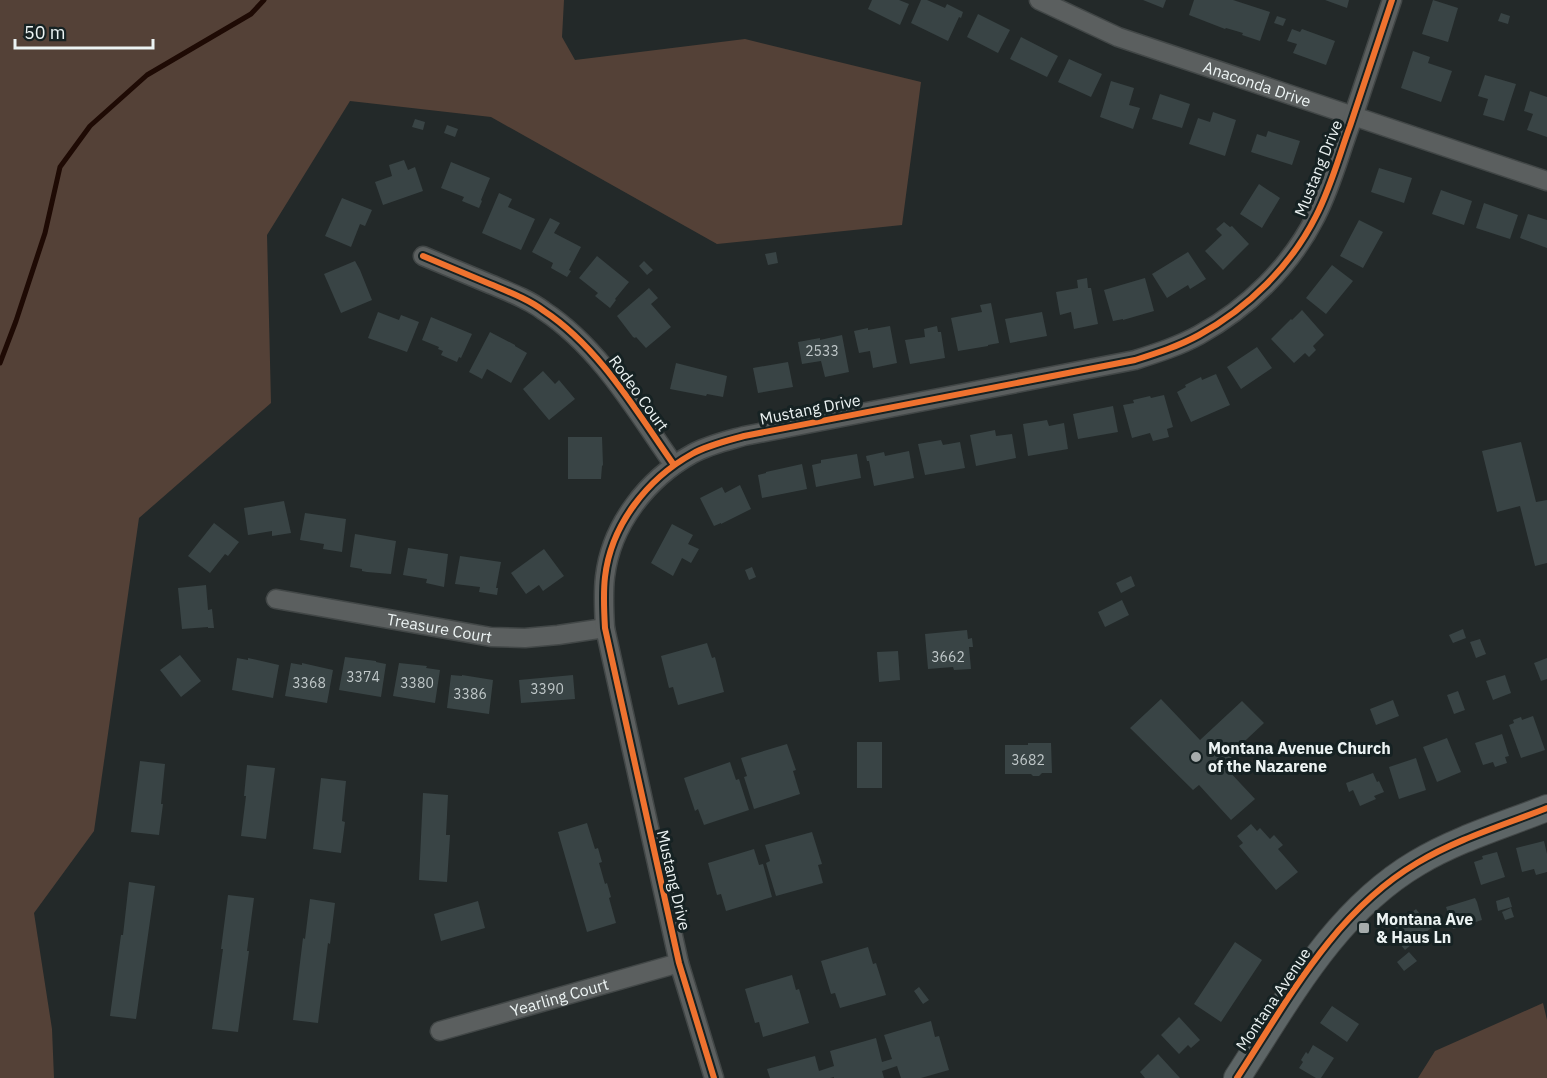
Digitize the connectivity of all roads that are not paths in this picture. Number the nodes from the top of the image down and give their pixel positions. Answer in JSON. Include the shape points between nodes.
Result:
{"nodes":[{"id":1,"x":1039,"y":0,"type":"edge"},
{"id":2,"x":1392,"y":0,"type":"edge"},
{"id":3,"x":1353,"y":116,"type":"junction"},
{"id":4,"x":1547,"y":181,"type":"edge"},
{"id":5,"x":423,"y":256,"type":"dead end"},
{"id":6,"x":674,"y":465,"type":"junction"},
{"id":7,"x":276,"y":599,"type":"dead end"},
{"id":8,"x":605,"y":628,"type":"junction"},
{"id":9,"x":1547,"y":807,"type":"edge"},
{"id":10,"x":679,"y":963,"type":"junction"},
{"id":11,"x":440,"y":1031,"type":"dead end"},
{"id":12,"x":714,"y":1078,"type":"edge"},
{"id":13,"x":1237,"y":1078,"type":"edge"}],
"edges":[{"from":1,"to":3,"type":"street","name":"Anaconda Drive","via":[[1118,38]]},
{"from":2,"to":3,"type":"street","name":"Mustang Drive"},
{"from":3,"to":4,"type":"street","name":"Anaconda Drive"},
{"from":3,"to":6,"type":"street","name":"Mustang Drive","via":[[1316,216],[1299,245],[1254,296],[1199,335],[1135,360],[744,436],[693,453]]},
{"from":5,"to":6,"type":"street","name":"Rodeo Court","via":[[519,297],[564,325],[590,349]]},
{"from":6,"to":8,"type":"street","name":"Mustang Drive","via":[[636,502],[615,541],[605,575]]},
{"from":7,"to":8,"type":"street","name":"Treasure Court","via":[[491,637],[525,638]]},
{"from":8,"to":10,"type":"street","name":"Mustang Drive"},
{"from":9,"to":13,"type":"street","name":"Montana Avenue","via":[[1445,848],[1365,901],[1316,957]]},
{"from":10,"to":11,"type":"street","name":"Yearling Court"},
{"from":10,"to":12,"type":"street","name":"Mustang Drive"}]}
